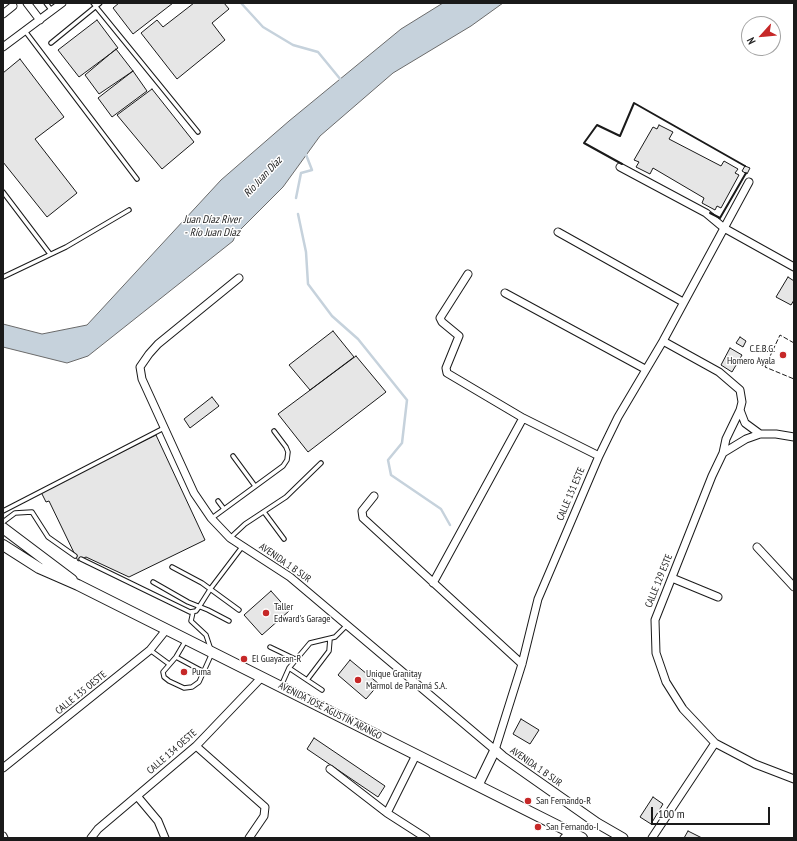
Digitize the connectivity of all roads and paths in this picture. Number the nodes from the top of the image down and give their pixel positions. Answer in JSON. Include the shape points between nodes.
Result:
{"nodes":[{"id":1,"x":27,"y":3,"type":"edge"},
{"id":2,"x":46,"y":3,"type":"edge"},
{"id":3,"x":100,"y":3,"type":"edge"},
{"id":4,"x":94,"y":5,"type":"edge"},
{"id":5,"x":13,"y":6,"type":"dead end"},
{"id":6,"x":56,"y":6,"type":"edge"},
{"id":7,"x":3,"y":14,"type":"edge"},
{"id":8,"x":40,"y":20,"type":"junction"},
{"id":9,"x":25,"y":31,"type":"junction"},
{"id":10,"x":51,"y":43,"type":"dead end"},
{"id":11,"x":3,"y":47,"type":"edge"},
{"id":12,"x":198,"y":132,"type":"dead end"},
{"id":13,"x":620,"y":167,"type":"dead end"},
{"id":14,"x":137,"y":179,"type":"dead end"},
{"id":15,"x":749,"y":182,"type":"dead end"},
{"id":16,"x":3,"y":192,"type":"edge"},
{"id":17,"x":129,"y":210,"type":"dead end"},
{"id":18,"x":724,"y":228,"type":"junction"},
{"id":19,"x":558,"y":232,"type":"dead end"},
{"id":20,"x":50,"y":254,"type":"junction"},
{"id":21,"x":793,"y":264,"type":"edge"},
{"id":22,"x":468,"y":274,"type":"dead end"},
{"id":23,"x":3,"y":277,"type":"edge"},
{"id":24,"x":239,"y":278,"type":"dead end"},
{"id":25,"x":505,"y":293,"type":"dead end"},
{"id":26,"x":683,"y":302,"type":"junction"},
{"id":27,"x":663,"y":341,"type":"junction"},
{"id":28,"x":645,"y":369,"type":"junction"},
{"id":29,"x":740,"y":410,"type":"junction"},
{"id":30,"x":523,"y":418,"type":"junction"},
{"id":31,"x":164,"y":428,"type":"junction"},
{"id":32,"x":274,"y":431,"type":"dead end"},
{"id":33,"x":760,"y":434,"type":"junction"},
{"id":34,"x":794,"y":438,"type":"edge"},
{"id":35,"x":723,"y":453,"type":"junction"},
{"id":36,"x":233,"y":456,"type":"dead end"},
{"id":37,"x":598,"y":456,"type":"junction"},
{"id":38,"x":321,"y":463,"type":"dead end"},
{"id":39,"x":255,"y":486,"type":"junction"},
{"id":40,"x":374,"y":496,"type":"dead end"},
{"id":41,"x":218,"y":500,"type":"dead end"},
{"id":42,"x":224,"y":509,"type":"junction"},
{"id":43,"x":3,"y":511,"type":"edge"},
{"id":44,"x":264,"y":512,"type":"junction"},
{"id":45,"x":211,"y":518,"type":"junction"},
{"id":46,"x":3,"y":522,"type":"edge"},
{"id":47,"x":3,"y":528,"type":"edge"},
{"id":48,"x":230,"y":538,"type":"junction"},
{"id":49,"x":284,"y":539,"type":"dead end"},
{"id":50,"x":3,"y":545,"type":"edge"},
{"id":51,"x":242,"y":547,"type":"junction"},
{"id":52,"x":757,"y":547,"type":"dead end"},
{"id":53,"x":76,"y":556,"type":"dead end"},
{"id":54,"x":81,"y":559,"type":"dead end"},
{"id":55,"x":172,"y":567,"type":"dead end"},
{"id":56,"x":672,"y":578,"type":"junction"},
{"id":57,"x":153,"y":582,"type":"dead end"},
{"id":58,"x":433,"y":583,"type":"junction"},
{"id":59,"x":78,"y":585,"type":"junction"},
{"id":60,"x":794,"y":587,"type":"edge"},
{"id":61,"x":211,"y":588,"type":"junction"},
{"id":62,"x":718,"y":597,"type":"dead end"},
{"id":63,"x":199,"y":607,"type":"junction"},
{"id":64,"x":239,"y":610,"type":"dead end"},
{"id":65,"x":193,"y":612,"type":"junction"},
{"id":66,"x":229,"y":621,"type":"dead end"},
{"id":67,"x":347,"y":625,"type":"junction"},
{"id":68,"x":166,"y":630,"type":"junction"},
{"id":69,"x":330,"y":639,"type":"junction"},
{"id":70,"x":186,"y":640,"type":"junction"},
{"id":71,"x":270,"y":647,"type":"dead end"},
{"id":72,"x":150,"y":650,"type":"junction"},
{"id":73,"x":212,"y":653,"type":"junction"},
{"id":74,"x":176,"y":657,"type":"junction"},
{"id":75,"x":295,"y":659,"type":"junction"},
{"id":76,"x":169,"y":664,"type":"junction"},
{"id":77,"x":522,"y":664,"type":"junction"},
{"id":78,"x":289,"y":668,"type":"junction"},
{"id":79,"x":204,"y":672,"type":"junction"},
{"id":80,"x":262,"y":677,"type":"junction"},
{"id":81,"x":307,"y":680,"type":"junction"},
{"id":82,"x":281,"y":687,"type":"junction"},
{"id":83,"x":322,"y":690,"type":"dead end"},
{"id":84,"x":715,"y":743,"type":"junction"},
{"id":85,"x":196,"y":746,"type":"junction"},
{"id":86,"x":495,"y":750,"type":"junction"},
{"id":87,"x":416,"y":755,"type":"junction"},
{"id":88,"x":3,"y":768,"type":"edge"},
{"id":89,"x":330,"y":769,"type":"dead end"},
{"id":90,"x":794,"y":779,"type":"edge"},
{"id":91,"x":478,"y":785,"type":"junction"},
{"id":92,"x":137,"y":796,"type":"junction"},
{"id":93,"x":387,"y":813,"type":"junction"},
{"id":94,"x":567,"y":835,"type":"edge"},
{"id":95,"x":91,"y":838,"type":"edge"},
{"id":96,"x":165,"y":838,"type":"edge"},
{"id":97,"x":249,"y":838,"type":"edge"},
{"id":98,"x":426,"y":838,"type":"edge"},
{"id":99,"x":582,"y":838,"type":"edge"},
{"id":100,"x":623,"y":838,"type":"edge"},
{"id":101,"x":652,"y":838,"type":"edge"}],
"edges":[{"from":1,"to":8,"type":"street"},
{"from":2,"to":6,"type":"lane"},
{"from":3,"to":4,"type":"lane"},
{"from":4,"to":10,"type":"lane"},
{"from":4,"to":12,"type":"lane"},
{"from":5,"to":7,"type":"street"},
{"from":6,"to":8,"type":"street"},
{"from":8,"to":9,"type":"street"},
{"from":9,"to":11,"type":"street"},
{"from":9,"to":14,"type":"lane"},
{"from":13,"to":18,"type":"street","via":[[706,213]]},
{"from":15,"to":18,"type":"street","name":"CALLE 131 ESTE"},
{"from":16,"to":20,"type":"lane"},
{"from":17,"to":20,"type":"lane"},
{"from":18,"to":21,"type":"street"},
{"from":18,"to":26,"type":"street","name":"CALLE 131 ESTE"},
{"from":19,"to":26,"type":"street"},
{"from":20,"to":23,"type":"lane"},
{"from":22,"to":30,"type":"street","via":[[440,318],[459,336],[446,372]]},
{"from":24,"to":31,"type":"street","name":"AVENIDA 1 B SUR","via":[[158,344],[140,367],[142,379]]},
{"from":25,"to":28,"type":"street"},
{"from":26,"to":27,"type":"street","name":"CALLE 131 ESTE"},
{"from":27,"to":28,"type":"street","name":"CALLE 131 ESTE"},
{"from":27,"to":29,"type":"street","via":[[734,383],[740,390]]},
{"from":28,"to":37,"type":"street","name":"CALLE 131 ESTE"},
{"from":29,"to":33,"type":"street","via":[[745,423]]},
{"from":29,"to":35,"type":"street","name":"CALLE 129 ESTE","via":[[726,438]]},
{"from":30,"to":37,"type":"street"},
{"from":30,"to":58,"type":"street"},
{"from":31,"to":43,"type":"lane"},
{"from":31,"to":45,"type":"street","name":"AVENIDA 1 B SUR","via":[[194,493]]},
{"from":32,"to":39,"type":"lane","via":[[286,447],[288,460]]},
{"from":33,"to":34,"type":"street"},
{"from":33,"to":35,"type":"street"},
{"from":35,"to":56,"type":"street","name":"CALLE 129 ESTE"},
{"from":36,"to":39,"type":"lane"},
{"from":37,"to":77,"type":"street","name":"CALLE 131 ESTE","via":[[538,599]]},
{"from":38,"to":44,"type":"lane","via":[[286,497]]},
{"from":39,"to":42,"type":"lane"},
{"from":40,"to":58,"type":"street","via":[[362,512],[362,517]]},
{"from":41,"to":42,"type":"lane"},
{"from":42,"to":45,"type":"lane"},
{"from":44,"to":48,"type":"lane","via":[[245,524]]},
{"from":44,"to":49,"type":"lane"},
{"from":45,"to":48,"type":"street","name":"AVENIDA 1 B SUR"},
{"from":46,"to":53,"type":"lane","via":[[16,513],[32,512],[48,537]]},
{"from":47,"to":59,"type":"main road","name":"AVENIDA JOSÉ AGUSTÍN ARANGO"},
{"from":48,"to":51,"type":"street","name":"AVENIDA 1 B SUR"},
{"from":50,"to":59,"type":"main road","name":"AVENIDA JOSÉ AGUSTÍN ARANGO","via":[[39,568]]},
{"from":51,"to":61,"type":"lane"},
{"from":51,"to":67,"type":"street","name":"AVENIDA 1 B SUR","via":[[290,577]]},
{"from":52,"to":60,"type":"street"},
{"from":54,"to":65,"type":"lane","via":[[185,611]]},
{"from":55,"to":61,"type":"lane"},
{"from":56,"to":62,"type":"street"},
{"from":56,"to":84,"type":"street","name":"CALLE 129 ESTE","via":[[655,620],[656,653],[666,682],[683,709]]},
{"from":57,"to":63,"type":"lane"},
{"from":58,"to":77,"type":"street"},
{"from":59,"to":68,"type":"main road","name":"AVENIDA JOSÉ AGUSTÍN ARANGO"},
{"from":61,"to":63,"type":"lane"},
{"from":61,"to":64,"type":"lane"},
{"from":63,"to":65,"type":"lane"},
{"from":63,"to":66,"type":"lane"},
{"from":65,"to":73,"type":"lane","via":[[191,621],[206,634]]},
{"from":67,"to":69,"type":"lane"},
{"from":67,"to":86,"type":"street","name":"AVENIDA 1 B SUR"},
{"from":68,"to":70,"type":"main road","name":"AVENIDA JOSÉ AGUSTÍN ARANGO"},
{"from":68,"to":72,"type":"street","name":"CALLE 135 OESTE"},
{"from":69,"to":75,"type":"lane","via":[[311,642]]},
{"from":69,"to":81,"type":"lane","via":[[329,651]]},
{"from":70,"to":73,"type":"main road","name":"AVENIDA JOSÉ AGUSTÍN ARANGO"},
{"from":70,"to":74,"type":"lane"},
{"from":71,"to":75,"type":"lane"},
{"from":72,"to":76,"type":"lane"},
{"from":72,"to":88,"type":"street","name":"CALLE 135 OESTE"},
{"from":73,"to":79,"type":"lane"},
{"from":73,"to":80,"type":"main road","name":"AVENIDA JOSÉ AGUSTÍN ARANGO"},
{"from":74,"to":76,"type":"lane"},
{"from":74,"to":79,"type":"lane"},
{"from":75,"to":78,"type":"lane"},
{"from":76,"to":79,"type":"lane","via":[[163,671],[164,677],[184,688],[196,685]]},
{"from":77,"to":86,"type":"street","name":"CALLE 131 ESTE"},
{"from":78,"to":81,"type":"lane"},
{"from":78,"to":82,"type":"lane"},
{"from":80,"to":82,"type":"main road","name":"AVENIDA JOSÉ AGUSTÍN ARANGO"},
{"from":80,"to":85,"type":"street","name":"CALLE 134 OESTE"},
{"from":81,"to":83,"type":"lane"},
{"from":82,"to":87,"type":"main road","name":"AVENIDA JOSÉ AGUSTÍN ARANGO"},
{"from":84,"to":90,"type":"street","name":"CALLE 129 ESTE","via":[[755,764]]},
{"from":84,"to":101,"type":"street"},
{"from":85,"to":92,"type":"street","name":"CALLE 134 OESTE"},
{"from":85,"to":97,"type":"street","via":[[265,807],[264,816]]},
{"from":86,"to":91,"type":"street","name":"CALLE 131 ESTE"},
{"from":86,"to":100,"type":"street","name":"AVENIDA 1 B SUR","via":[[597,823]]},
{"from":87,"to":91,"type":"main road","name":"AVENIDA JOSÉ AGUSTÍN ARANGO"},
{"from":87,"to":93,"type":"street"},
{"from":89,"to":93,"type":"street"},
{"from":91,"to":94,"type":"main road","name":"AVENIDA JOSÉ AGUSTÍN ARANGO"},
{"from":92,"to":95,"type":"street","name":"CALLE 134 OESTE"},
{"from":92,"to":96,"type":"street","via":[[158,821]]},
{"from":93,"to":98,"type":"street"},
{"from":94,"to":99,"type":"main road","name":"AVENIDA JOSÉ AGUSTÍN ARANGO"}]}
